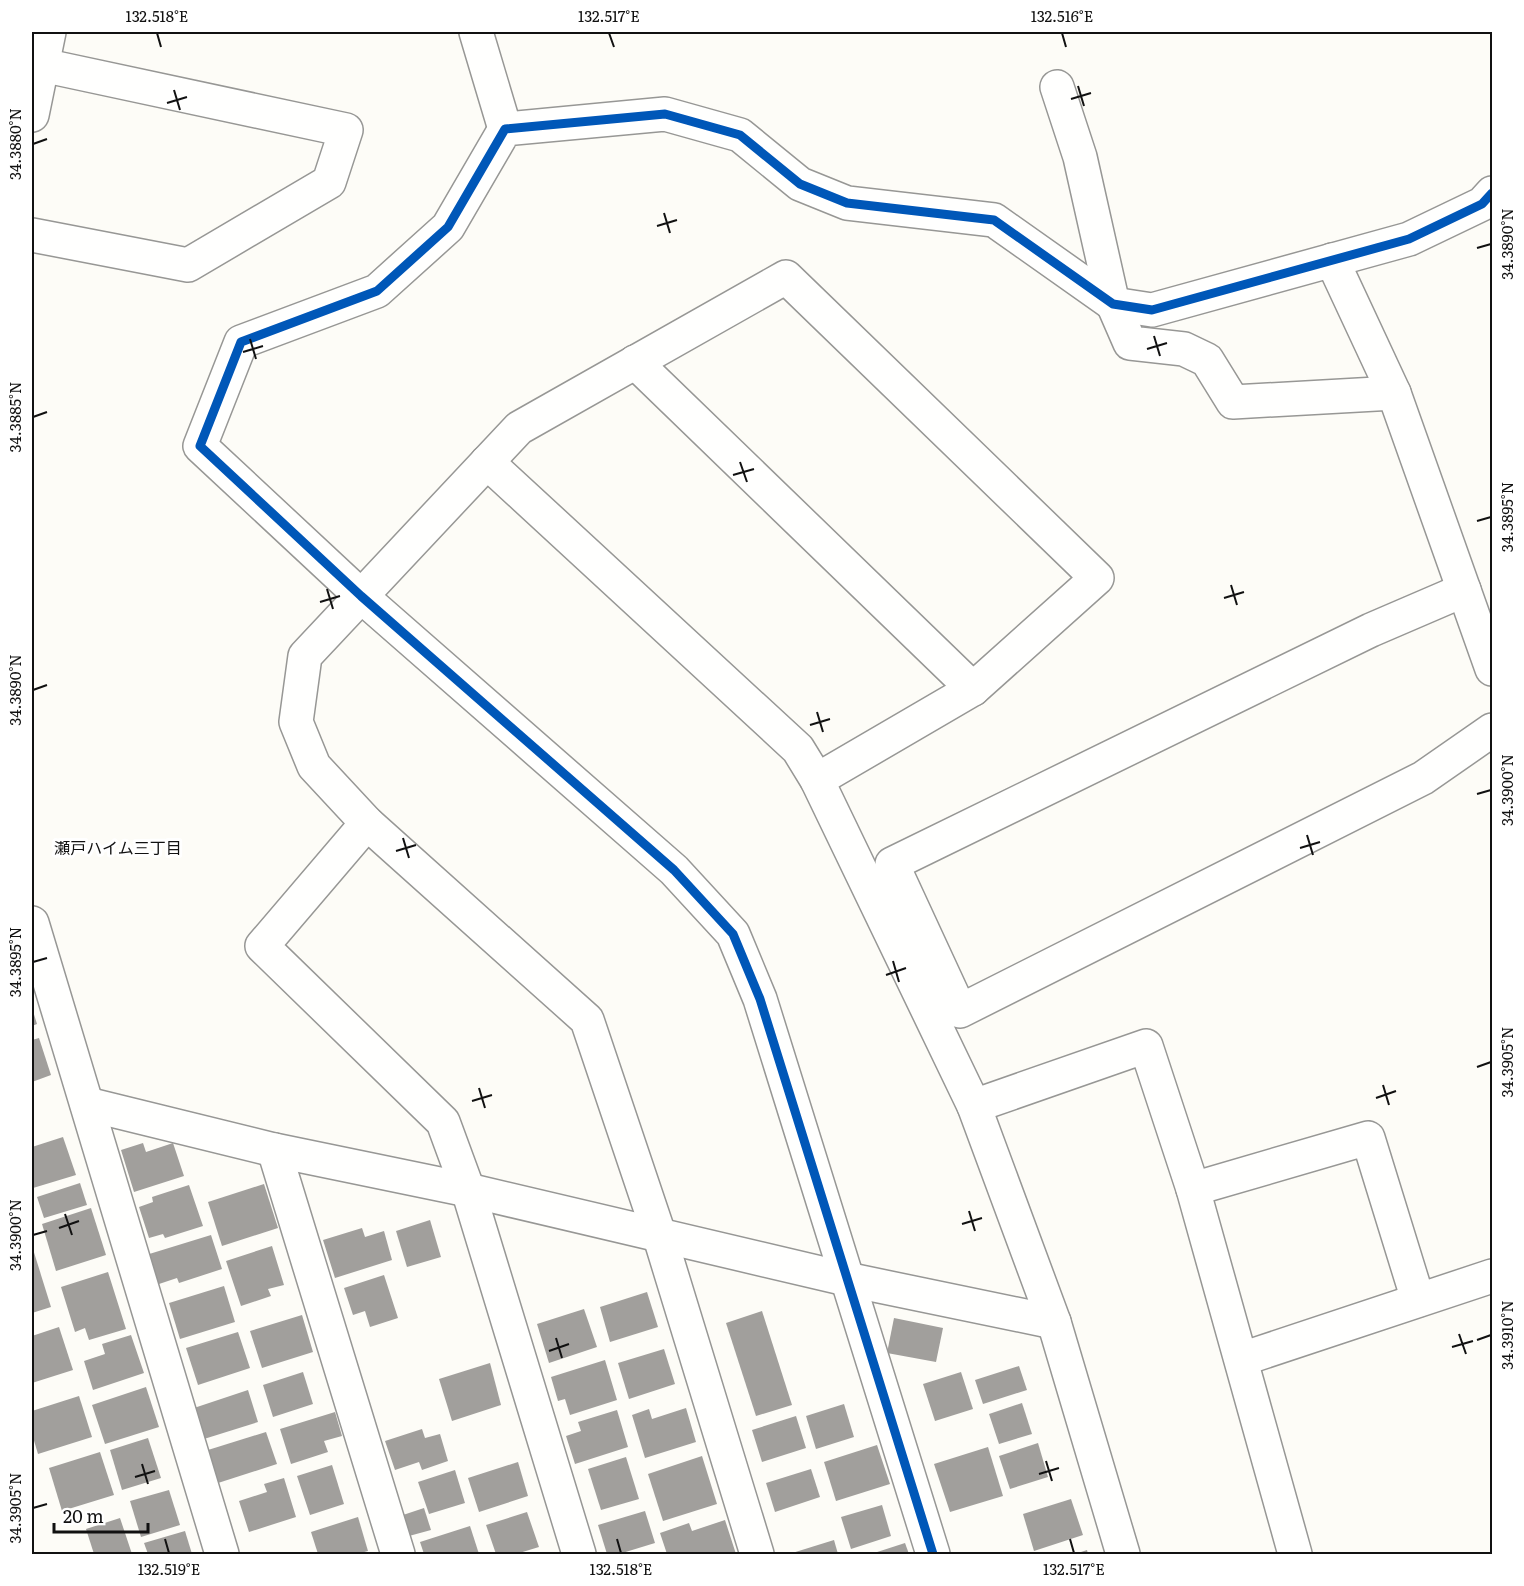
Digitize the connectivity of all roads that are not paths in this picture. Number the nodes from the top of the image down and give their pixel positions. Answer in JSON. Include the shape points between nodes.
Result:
{"nodes":[{"id":1,"x":49,"y":32,"type":"edge"},
{"id":2,"x":476,"y":32,"type":"edge"},
{"id":3,"x":42,"y":64,"type":"junction"},
{"id":4,"x":1057,"y":87,"type":"dead end"},
{"id":5,"x":32,"y":115,"type":"edge"},
{"id":6,"x":505,"y":129,"type":"junction"},
{"id":7,"x":1492,"y":193,"type":"edge"},
{"id":8,"x":32,"y":235,"type":"edge"},
{"id":9,"x":1332,"y":260,"type":"junction"},
{"id":10,"x":1113,"y":304,"type":"junction"},
{"id":11,"x":635,"y":362,"type":"junction"},
{"id":12,"x":1394,"y":393,"type":"junction"},
{"id":13,"x":486,"y":462,"type":"junction"},
{"id":14,"x":1464,"y":590,"type":"junction"},
{"id":15,"x":361,"y":596,"type":"junction"},
{"id":16,"x":1492,"y":669,"type":"edge"},
{"id":17,"x":973,"y":689,"type":"junction"},
{"id":18,"x":1492,"y":730,"type":"edge"},
{"id":19,"x":817,"y":780,"type":"junction"},
{"id":20,"x":367,"y":823,"type":"junction"},
{"id":21,"x":32,"y":923,"type":"edge"},
{"id":22,"x":87,"y":1104,"type":"junction"},
{"id":23,"x":974,"y":1106,"type":"junction"},
{"id":24,"x":274,"y":1150,"type":"junction"},
{"id":25,"x":468,"y":1190,"type":"junction"},
{"id":26,"x":1194,"y":1190,"type":"junction"},
{"id":27,"x":659,"y":1234,"type":"junction"},
{"id":28,"x":1492,"y":1276,"type":"edge"},
{"id":29,"x":846,"y":1279,"type":"junction"},
{"id":30,"x":1418,"y":1300,"type":"junction"},
{"id":31,"x":1054,"y":1322,"type":"junction"},
{"id":32,"x":1242,"y":1359,"type":"junction"},
{"id":33,"x":222,"y":1554,"type":"edge"},
{"id":34,"x":398,"y":1554,"type":"edge"},
{"id":35,"x":579,"y":1554,"type":"edge"},
{"id":36,"x":757,"y":1554,"type":"edge"},
{"id":37,"x":933,"y":1554,"type":"edge"},
{"id":38,"x":1124,"y":1554,"type":"edge"},
{"id":39,"x":1295,"y":1554,"type":"edge"}],
"edges":[{"from":1,"to":3,"type":"street"},
{"from":2,"to":6,"type":"street"},
{"from":3,"to":5,"type":"street"},
{"from":3,"to":8,"type":"street","via":[[346,130],[329,182],[188,265]]},
{"from":4,"to":10,"type":"street","via":[[1080,157]]},
{"from":6,"to":10,"type":"street","via":[[665,114],[740,135],[800,184],[848,203],[994,220]]},
{"from":6,"to":15,"type":"street","via":[[448,227],[377,291],[241,342],[200,446]]},
{"from":7,"to":9,"type":"street","via":[[1482,204],[1409,239]]},
{"from":9,"to":10,"type":"street","via":[[1152,310]]},
{"from":9,"to":12,"type":"street"},
{"from":10,"to":12,"type":"street","via":[[1130,343],[1184,349],[1207,360],[1233,402]]},
{"from":11,"to":13,"type":"street","via":[[519,428]]},
{"from":11,"to":17,"type":"street"},
{"from":11,"to":17,"type":"street","via":[[786,277],[828,317],[1097,578]]},
{"from":12,"to":14,"type":"street"},
{"from":13,"to":15,"type":"street"},
{"from":13,"to":19,"type":"street","via":[[798,749]]},
{"from":14,"to":16,"type":"street"},
{"from":14,"to":18,"type":"street","via":[[1371,630],[892,864],[960,1011],[1423,778]]},
{"from":15,"to":20,"type":"street","via":[[305,656],[296,722],[314,766]]},
{"from":15,"to":29,"type":"street","via":[[674,870],[733,934],[760,999]]},
{"from":17,"to":19,"type":"street"},
{"from":19,"to":23,"type":"street"},
{"from":20,"to":25,"type":"street","via":[[261,946],[444,1122]]},
{"from":20,"to":27,"type":"street","via":[[587,1020]]},
{"from":21,"to":22,"type":"street"},
{"from":22,"to":24,"type":"street"},
{"from":22,"to":33,"type":"street"},
{"from":23,"to":26,"type":"street","via":[[1146,1046]]},
{"from":23,"to":31,"type":"street"},
{"from":24,"to":25,"type":"street"},
{"from":24,"to":34,"type":"street"},
{"from":25,"to":27,"type":"street"},
{"from":25,"to":35,"type":"street"},
{"from":26,"to":30,"type":"street","via":[[1368,1138]]},
{"from":26,"to":32,"type":"street"},
{"from":27,"to":29,"type":"street"},
{"from":27,"to":36,"type":"street"},
{"from":28,"to":30,"type":"street"},
{"from":29,"to":31,"type":"street"},
{"from":29,"to":37,"type":"street"},
{"from":30,"to":32,"type":"street"},
{"from":31,"to":38,"type":"street"},
{"from":32,"to":39,"type":"street"}]}
